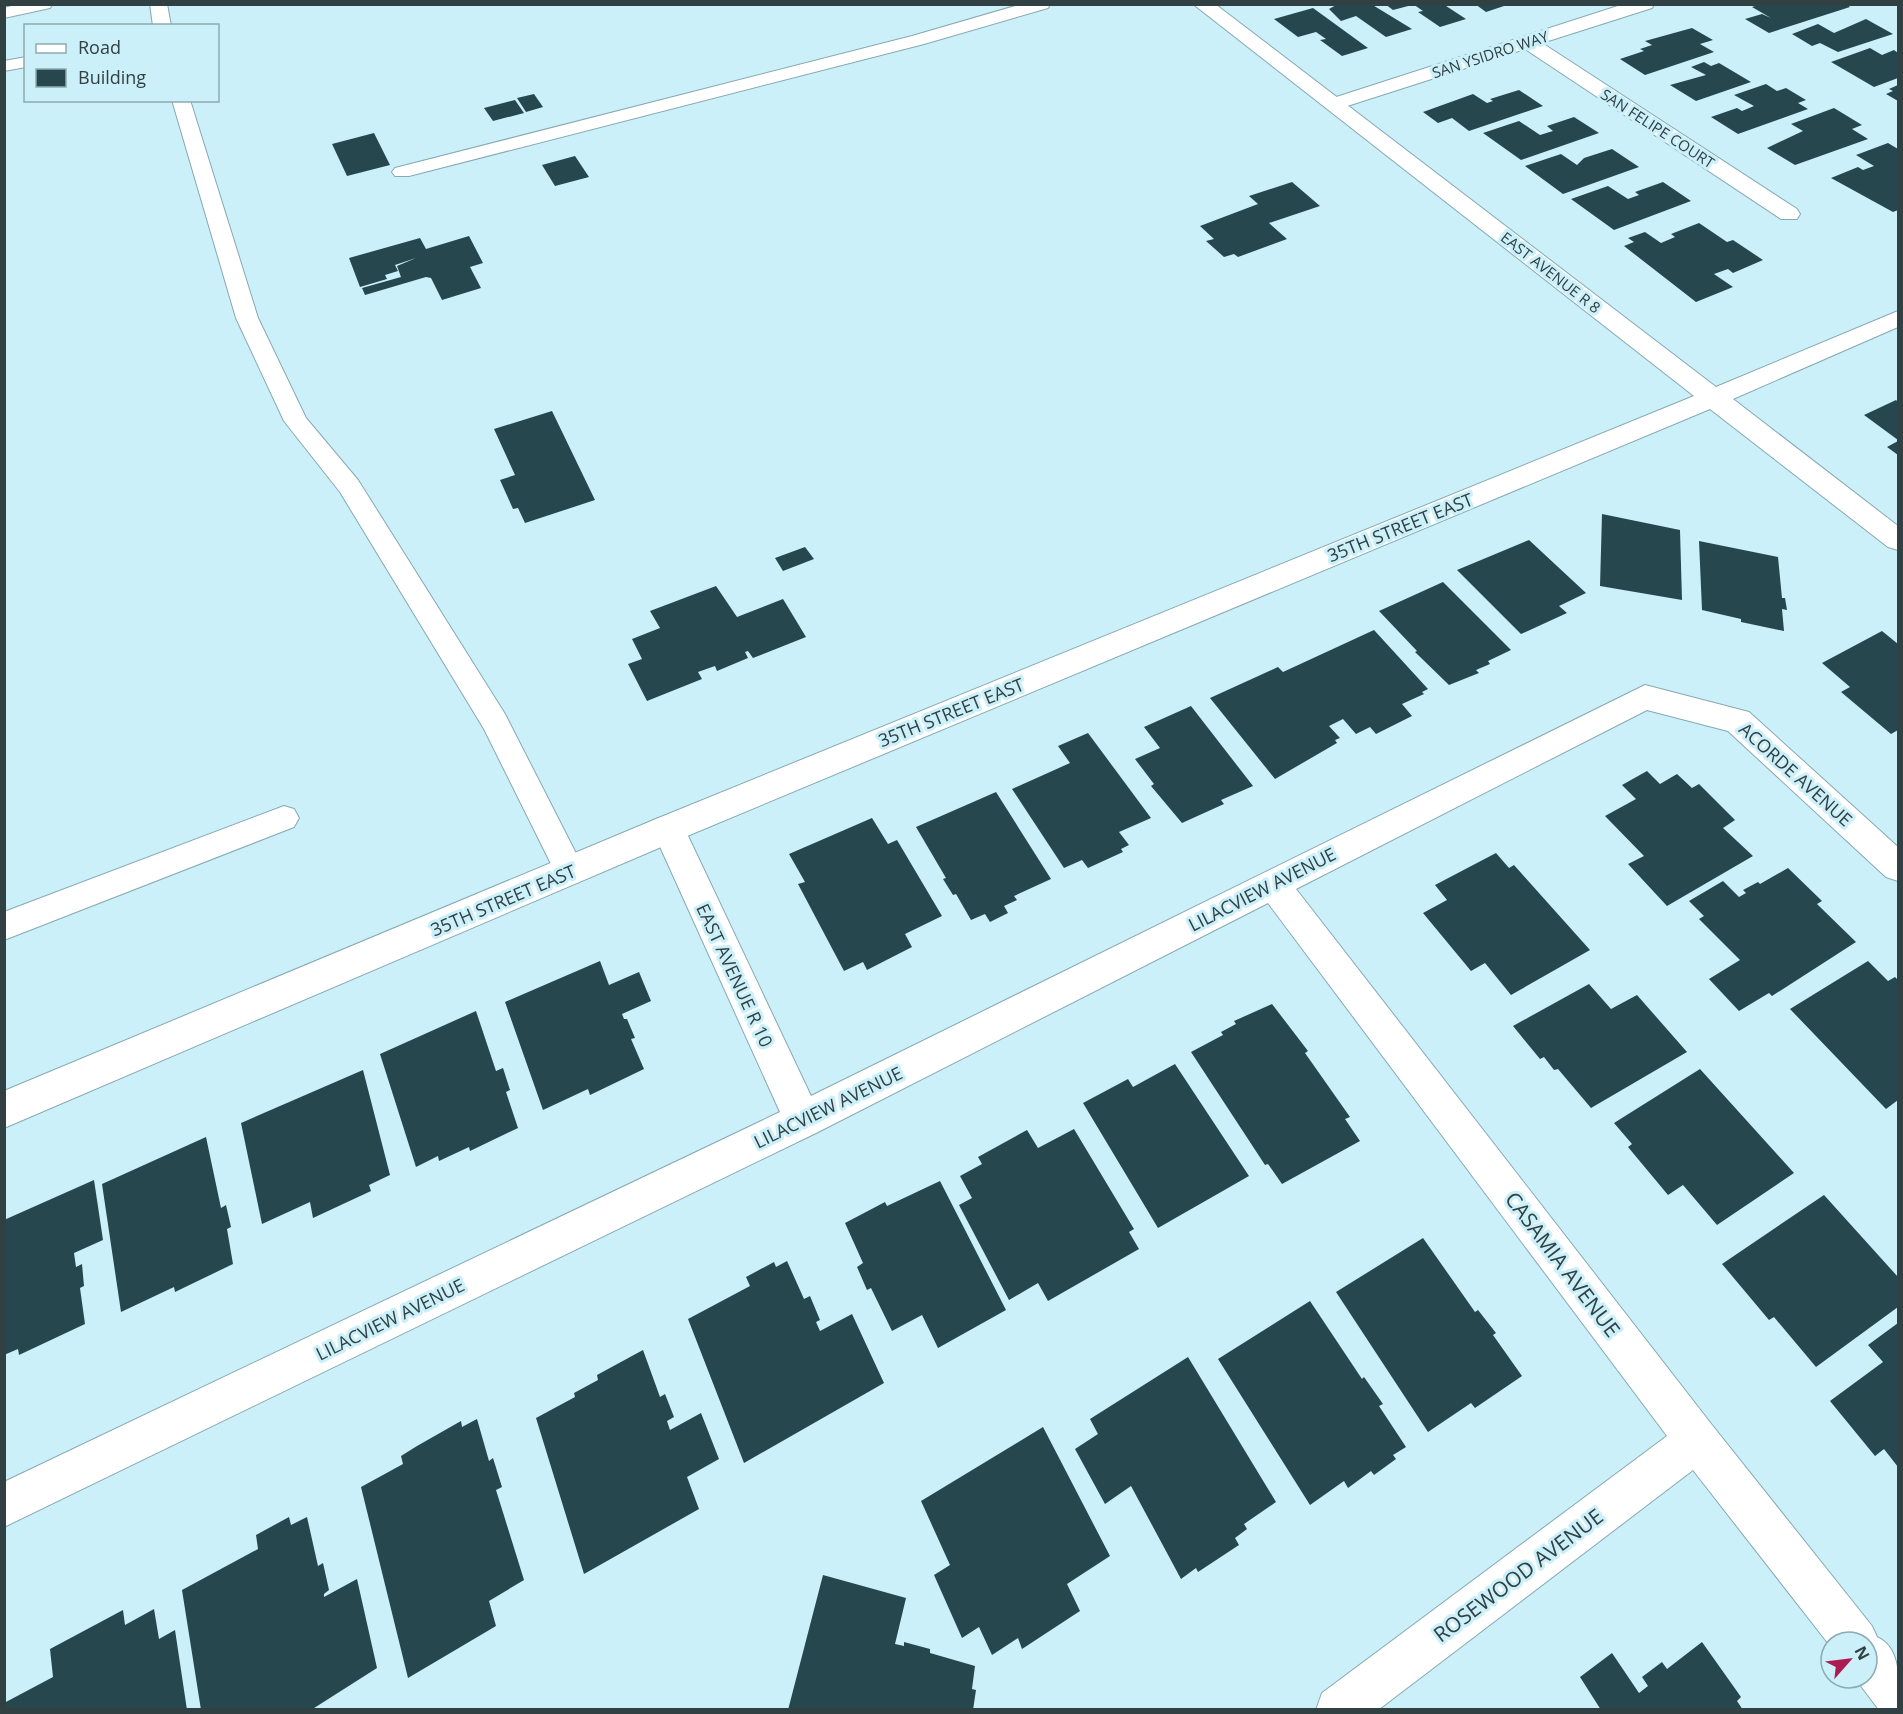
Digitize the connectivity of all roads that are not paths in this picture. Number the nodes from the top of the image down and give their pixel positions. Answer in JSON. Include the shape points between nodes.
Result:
{"nodes":[{"id":1,"x":44,"y":4,"type":"edge"},
{"id":2,"x":158,"y":4,"type":"edge"},
{"id":3,"x":1042,"y":4,"type":"edge"},
{"id":4,"x":1202,"y":4,"type":"edge"},
{"id":5,"x":1645,"y":4,"type":"edge"},
{"id":6,"x":4,"y":13,"type":"edge"},
{"id":7,"x":162,"y":24,"type":"edge"},
{"id":8,"x":1527,"y":42,"type":"junction"},
{"id":9,"x":24,"y":62,"type":"edge"},
{"id":10,"x":4,"y":66,"type":"edge"},
{"id":11,"x":183,"y":102,"type":"edge"},
{"id":12,"x":1334,"y":104,"type":"junction"},
{"id":13,"x":402,"y":172,"type":"dead end"},
{"id":14,"x":1789,"y":214,"type":"dead end"},
{"id":15,"x":1899,"y":318,"type":"edge"},
{"id":16,"x":1713,"y":398,"type":"junction"},
{"id":17,"x":1899,"y":540,"type":"edge"},
{"id":18,"x":1645,"y":697,"type":"joint"},
{"id":19,"x":284,"y":818,"type":"dead end"},
{"id":20,"x":668,"y":829,"type":"junction"},
{"id":21,"x":1899,"y":867,"type":"edge"},
{"id":22,"x":570,"y":871,"type":"junction"},
{"id":23,"x":1273,"y":884,"type":"junction"},
{"id":24,"x":4,"y":926,"type":"edge"},
{"id":25,"x":4,"y":1110,"type":"edge"},
{"id":26,"x":803,"y":1120,"type":"junction"},
{"id":27,"x":1696,"y":1440,"type":"junction"},
{"id":28,"x":4,"y":1505,"type":"edge"},
{"id":29,"x":1846,"y":1630,"type":"edge"},
{"id":30,"x":1879,"y":1671,"type":"edge"},
{"id":31,"x":1899,"y":1696,"type":"edge"},
{"id":32,"x":1339,"y":1710,"type":"edge"}],
"edges":[{"from":1,"to":6,"type":"lane"},
{"from":2,"to":7,"type":"lane"},
{"from":3,"to":13,"type":"lane","via":[[918,40]]},
{"from":4,"to":12,"type":"street","name":"EAST AVENUE R 8"},
{"from":5,"to":8,"type":"street","name":"SAN YSIDRO WAY"},
{"from":8,"to":12,"type":"street","name":"SAN YSIDRO WAY"},
{"from":8,"to":14,"type":"street","name":"SAN FELIPE COURT"},
{"from":9,"to":10,"type":"lane"},
{"from":11,"to":22,"type":"lane","via":[[247,318],[296,421],[350,486],[495,722]]},
{"from":12,"to":16,"type":"street","name":"EAST AVENUE R 8"},
{"from":15,"to":16,"type":"street","name":"35TH STREET EAST"},
{"from":16,"to":17,"type":"street","name":"EAST AVENUE R 8"},
{"from":16,"to":20,"type":"street","name":"35TH STREET EAST"},
{"from":18,"to":21,"type":"street","name":"ACORDE AVENUE","via":[[1738,721]]},
{"from":18,"to":23,"type":"street","name":"LILACVIEW AVENUE"},
{"from":19,"to":24,"type":"lane"},
{"from":20,"to":22,"type":"street","name":"35TH STREET EAST"},
{"from":20,"to":26,"type":"street","name":"EAST AVENUE R 10"},
{"from":22,"to":25,"type":"street","name":"35TH STREET EAST"},
{"from":23,"to":26,"type":"street","name":"LILACVIEW AVENUE"},
{"from":23,"to":27,"type":"street","name":"CASAMIA AVENUE"},
{"from":26,"to":28,"type":"street","name":"LILACVIEW AVENUE"},
{"from":27,"to":29,"type":"street","name":"CASAMIA AVENUE"},
{"from":27,"to":32,"type":"street","name":"ROSEWOOD AVENUE"},
{"from":30,"to":31,"type":"street"}]}
